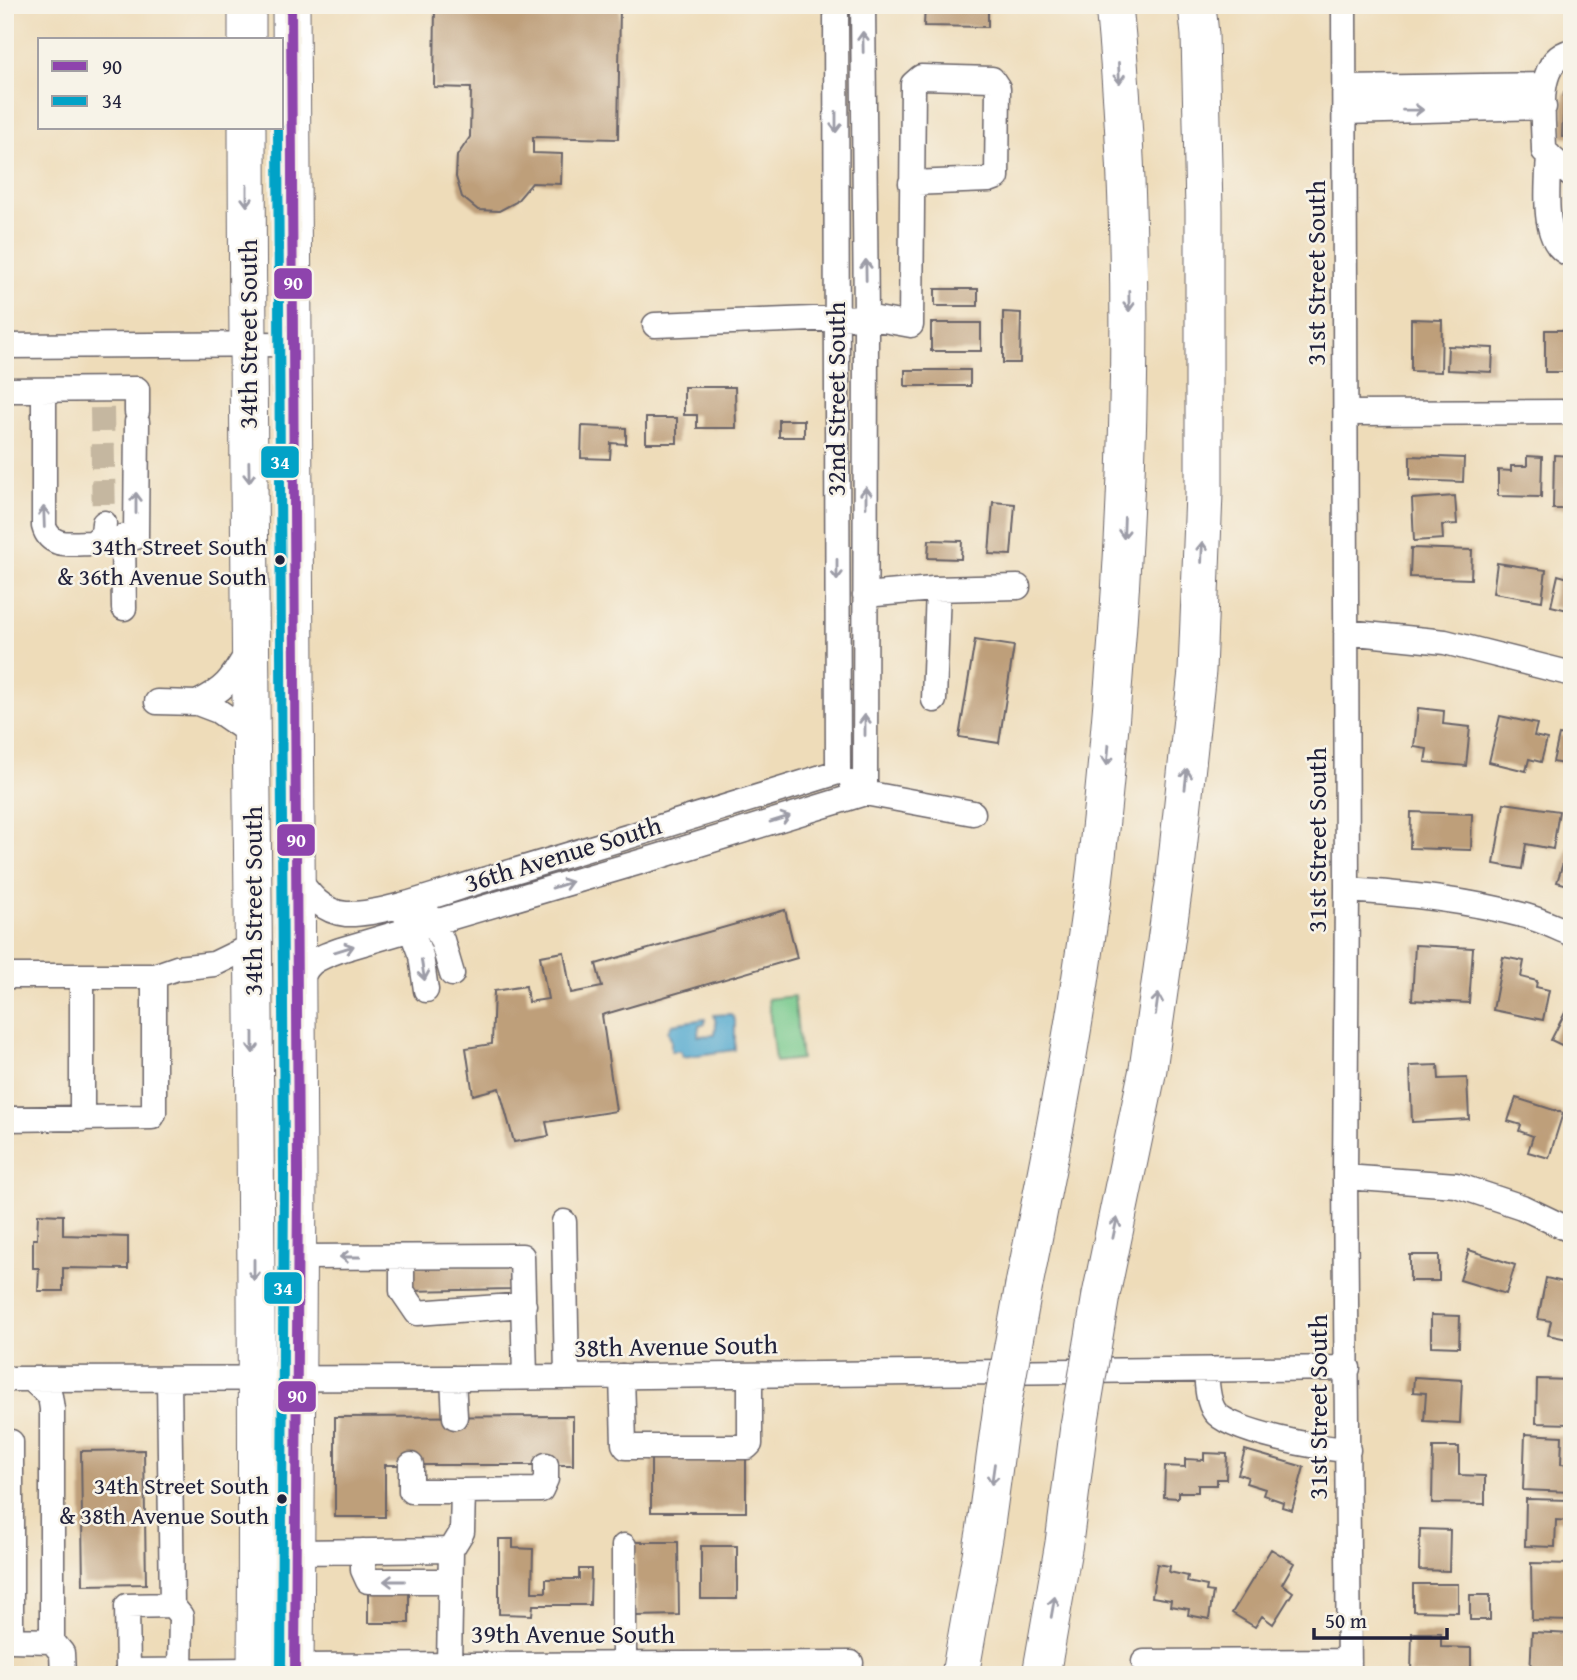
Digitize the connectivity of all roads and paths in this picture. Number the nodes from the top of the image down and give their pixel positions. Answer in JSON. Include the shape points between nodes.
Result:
{"nodes":[{"id":1,"x":247,"y":5,"type":"edge"},
{"id":2,"x":273,"y":5,"type":"edge"},
{"id":3,"x":291,"y":5,"type":"edge"},
{"id":4,"x":836,"y":5,"type":"edge"},
{"id":5,"x":863,"y":5,"type":"edge"},
{"id":6,"x":1114,"y":5,"type":"edge"},
{"id":7,"x":1197,"y":5,"type":"edge"},
{"id":8,"x":1344,"y":5,"type":"edge"},
{"id":9,"x":247,"y":38,"type":"edge"},
{"id":10,"x":274,"y":38,"type":"edge"},
{"id":11,"x":1572,"y":51,"type":"edge"},
{"id":12,"x":1544,"y":96,"type":"junction"},
{"id":13,"x":286,"y":100,"type":"edge"},
{"id":14,"x":1344,"y":100,"type":"junction"},
{"id":15,"x":247,"y":130,"type":"edge"},
{"id":16,"x":1549,"y":155,"type":"junction"},
{"id":17,"x":1572,"y":176,"type":"edge"},
{"id":18,"x":911,"y":183,"type":"junction"},
{"id":19,"x":1572,"y":256,"type":"edge"},
{"id":20,"x":866,"y":317,"type":"junction"},
{"id":21,"x":835,"y":318,"type":"junction"},
{"id":22,"x":655,"y":326,"type":"dead end"},
{"id":23,"x":292,"y":344,"type":"junction"},
{"id":24,"x":247,"y":345,"type":"junction"},
{"id":25,"x":5,"y":346,"type":"edge"},
{"id":26,"x":5,"y":390,"type":"edge"},
{"id":27,"x":44,"y":390,"type":"junction"},
{"id":28,"x":1572,"y":412,"type":"edge"},
{"id":29,"x":1346,"y":413,"type":"junction"},
{"id":30,"x":104,"y":523,"type":"dead end"},
{"id":31,"x":1018,"y":587,"type":"dead end"},
{"id":32,"x":937,"y":589,"type":"junction"},
{"id":33,"x":865,"y":595,"type":"junction"},
{"id":34,"x":124,"y":608,"type":"dead end"},
{"id":35,"x":1346,"y":632,"type":"junction"},
{"id":36,"x":252,"y":647,"type":"junction"},
{"id":37,"x":1572,"y":674,"type":"edge"},
{"id":38,"x":934,"y":700,"type":"dead end"},
{"id":39,"x":157,"y":702,"type":"dead end"},
{"id":40,"x":197,"y":703,"type":"junction"},
{"id":41,"x":253,"y":735,"type":"junction"},
{"id":42,"x":838,"y":772,"type":"junction"},
{"id":43,"x":865,"y":793,"type":"junction"},
{"id":44,"x":973,"y":813,"type":"dead end"},
{"id":45,"x":645,"y":833,"type":"junction"},
{"id":46,"x":657,"y":857,"type":"junction"},
{"id":47,"x":297,"y":877,"type":"junction"},
{"id":48,"x":1347,"y":890,"type":"junction"},
{"id":49,"x":411,"y":901,"type":"junction"},
{"id":50,"x":422,"y":927,"type":"junction"},
{"id":51,"x":1572,"y":934,"type":"edge"},
{"id":52,"x":297,"y":938,"type":"junction"},
{"id":53,"x":253,"y":946,"type":"junction"},
{"id":54,"x":452,"y":974,"type":"dead end"},
{"id":55,"x":5,"y":976,"type":"edge"},
{"id":56,"x":82,"y":976,"type":"junction"},
{"id":57,"x":154,"y":976,"type":"junction"},
{"id":58,"x":426,"y":990,"type":"dead end"},
{"id":59,"x":298,"y":991,"type":"junction"},
{"id":60,"x":5,"y":1119,"type":"edge"},
{"id":61,"x":82,"y":1119,"type":"junction"},
{"id":62,"x":298,"y":1175,"type":"junction"},
{"id":63,"x":1345,"y":1177,"type":"junction"},
{"id":64,"x":564,"y":1222,"type":"dead end"},
{"id":65,"x":1572,"y":1231,"type":"edge"},
{"id":66,"x":297,"y":1257,"type":"junction"},
{"id":67,"x":402,"y":1257,"type":"junction"},
{"id":68,"x":524,"y":1306,"type":"junction"},
{"id":69,"x":1348,"y":1368,"type":"junction"},
{"id":70,"x":1206,"y":1370,"type":"junction"},
{"id":71,"x":750,"y":1375,"type":"junction"},
{"id":72,"x":622,"y":1376,"type":"junction"},
{"id":73,"x":525,"y":1377,"type":"junction"},
{"id":74,"x":567,"y":1377,"type":"junction"},
{"id":75,"x":453,"y":1378,"type":"junction"},
{"id":76,"x":5,"y":1379,"type":"edge"},
{"id":77,"x":31,"y":1379,"type":"junction"},
{"id":78,"x":169,"y":1379,"type":"junction"},
{"id":79,"x":255,"y":1379,"type":"junction"},
{"id":80,"x":296,"y":1379,"type":"junction"},
{"id":81,"x":455,"y":1417,"type":"dead end"},
{"id":82,"x":5,"y":1442,"type":"edge"},
{"id":83,"x":1348,"y":1450,"type":"junction"},
{"id":84,"x":411,"y":1465,"type":"dead end"},
{"id":85,"x":546,"y":1465,"type":"dead end"},
{"id":86,"x":463,"y":1491,"type":"junction"},
{"id":87,"x":624,"y":1546,"type":"dead end"},
{"id":88,"x":451,"y":1550,"type":"junction"},
{"id":89,"x":363,"y":1551,"type":"junction"},
{"id":90,"x":296,"y":1552,"type":"junction"},
{"id":91,"x":450,"y":1581,"type":"junction"},
{"id":92,"x":172,"y":1605,"type":"junction"},
{"id":93,"x":8,"y":1640,"type":"edge"},
{"id":94,"x":52,"y":1641,"type":"junction"},
{"id":95,"x":1144,"y":1662,"type":"dead end"},
{"id":96,"x":851,"y":1663,"type":"dead end"},
{"id":97,"x":449,"y":1665,"type":"junction"},
{"id":98,"x":611,"y":1668,"type":"edge"},
{"id":99,"x":1349,"y":1668,"type":"edge"},
{"id":100,"x":295,"y":1670,"type":"edge"},
{"id":101,"x":492,"y":1670,"type":"edge"},
{"id":102,"x":187,"y":1672,"type":"edge"},
{"id":103,"x":256,"y":1672,"type":"edge"},
{"id":104,"x":127,"y":1673,"type":"edge"},
{"id":105,"x":63,"y":1675,"type":"edge"},
{"id":106,"x":960,"y":1675,"type":"edge"},
{"id":107,"x":1041,"y":1675,"type":"edge"}],
"edges":[{"from":1,"to":9,"type":"highway"},
{"from":2,"to":10,"type":"highway"},
{"from":3,"to":13,"type":"highway","name":"34th Street South"},
{"from":4,"to":21,"type":"street","name":"32nd Street South","one_way":true},
{"from":20,"to":5,"type":"street","name":"32nd Street South","one_way":true},
{"from":6,"to":106,"type":"highway","one_way":true,"bridge":true,"via":[[1128,215],[1130,386],[1121,595],[1107,763],[1087,939],[1062,1096],[1002,1407]]},
{"from":107,"to":7,"type":"highway","one_way":true,"bridge":true,"via":[[1101,1294],[1148,1069],[1197,671],[1204,494],[1204,210]]},
{"from":8,"to":14,"type":"street","name":"31st Street South"},
{"from":11,"to":12,"type":"street","via":[[1552,62]]},
{"from":12,"to":14,"type":"street"},
{"from":12,"to":16,"type":"street","via":[[1544,151]]},
{"from":13,"to":23,"type":"highway","name":"34th Street South"},
{"from":14,"to":29,"type":"street","name":"31st Street South"},
{"from":15,"to":24,"type":"highway","name":"34th Street South","one_way":true},
{"from":16,"to":17,"type":"street"},
{"from":16,"to":19,"type":"street","via":[[1551,226],[1556,244]]},
{"from":18,"to":18,"type":"street","via":[[912,84],[933,77],[992,79],[998,88],[997,177]]},
{"from":18,"to":20,"type":"street","via":[[911,326]]},
{"from":20,"to":21,"type":"street"},
{"from":33,"to":20,"type":"street","name":"32nd Street South","one_way":true},
{"from":21,"to":22,"type":"street"},
{"from":21,"to":42,"type":"street","name":"32nd Street South","one_way":true},
{"from":23,"to":24,"type":"street"},
{"from":23,"to":47,"type":"highway","name":"34th Street South"},
{"from":24,"to":25,"type":"street"},
{"from":24,"to":36,"type":"highway","name":"34th Street South","one_way":true},
{"from":26,"to":27,"type":"street"},
{"from":30,"to":27,"type":"street","one_way":true,"via":[[103,534],[93,543],[57,544],[47,536]]},
{"from":34,"to":27,"type":"street","one_way":true,"via":[[123,537],[136,537],[137,389],[101,399]]},
{"from":28,"to":29,"type":"street"},
{"from":29,"to":35,"type":"street","name":"31st Street South"},
{"from":31,"to":32,"type":"street"},
{"from":32,"to":33,"type":"street"},
{"from":32,"to":38,"type":"street"},
{"from":43,"to":33,"type":"street","name":"32nd Street South","one_way":true},
{"from":35,"to":37,"type":"street","via":[[1445,642]]},
{"from":35,"to":48,"type":"street","name":"31st Street South"},
{"from":36,"to":40,"type":"street","via":[[219,692]]},
{"from":36,"to":41,"type":"highway","name":"34th Street South"},
{"from":39,"to":40,"type":"street"},
{"from":40,"to":41,"type":"street"},
{"from":41,"to":52,"type":"highway","via":[[272,762],[276,911],[283,927]]},
{"from":41,"to":53,"type":"highway","name":"34th Street South"},
{"from":42,"to":43,"type":"street","name":"36th Avenue South"},
{"from":42,"to":45,"type":"street","name":"36th Avenue South"},
{"from":43,"to":44,"type":"street","name":"36th Avenue South"},
{"from":46,"to":43,"type":"street","name":"36th Avenue South","one_way":true},
{"from":45,"to":46,"type":"street"},
{"from":45,"to":49,"type":"street","name":"36th Avenue South"},
{"from":50,"to":46,"type":"street","name":"36th Avenue South","one_way":true},
{"from":47,"to":49,"type":"street","name":"36th Avenue South","via":[[317,902],[342,914]]},
{"from":47,"to":52,"type":"highway","name":"34th Street South"},
{"from":48,"to":51,"type":"street","via":[[1470,903]]},
{"from":48,"to":63,"type":"street","name":"31st Street South"},
{"from":49,"to":50,"type":"street"},
{"from":50,"to":54,"type":"street","via":[[442,940]]},
{"from":50,"to":58,"type":"street","one_way":true},
{"from":59,"to":50,"type":"street","name":"36th Avenue South","one_way":true,"via":[[312,961]]},
{"from":52,"to":59,"type":"highway","name":"34th Street South"},
{"from":53,"to":57,"type":"street","via":[[214,964]]},
{"from":53,"to":62,"type":"highway","via":[[271,966],[275,981],[279,1131]]},
{"from":53,"to":79,"type":"highway","name":"34th Street South","one_way":true},
{"from":55,"to":56,"type":"street"},
{"from":56,"to":57,"type":"street"},
{"from":56,"to":61,"type":"street"},
{"from":57,"to":61,"type":"street","via":[[154,1114],[147,1119]]},
{"from":59,"to":62,"type":"highway","name":"34th Street South"},
{"from":60,"to":61,"type":"street"},
{"from":62,"to":66,"type":"highway","name":"34th Street South"},
{"from":63,"to":65,"type":"street","via":[[1456,1185],[1522,1207]]},
{"from":63,"to":69,"type":"street","name":"31st Street South"},
{"from":64,"to":74,"type":"street"},
{"from":67,"to":66,"type":"street","one_way":true},
{"from":66,"to":80,"type":"highway","name":"34th Street South"},
{"from":67,"to":68,"type":"street","via":[[402,1291],[417,1313]]},
{"from":67,"to":68,"type":"street","via":[[522,1256]]},
{"from":68,"to":73,"type":"street"},
{"from":69,"to":70,"type":"street","name":"38th Avenue South"},
{"from":69,"to":83,"type":"street","name":"31st Street South"},
{"from":70,"to":71,"type":"street","name":"38th Avenue South"},
{"from":70,"to":83,"type":"street","via":[[1212,1409],[1227,1422],[1322,1449]]},
{"from":71,"to":72,"type":"street","name":"38th Avenue South"},
{"from":71,"to":72,"type":"street","via":[[747,1447],[626,1447]]},
{"from":72,"to":74,"type":"street","name":"38th Avenue South"},
{"from":73,"to":74,"type":"street","name":"38th Avenue South"},
{"from":73,"to":75,"type":"street","name":"38th Avenue South"},
{"from":75,"to":80,"type":"street","name":"38th Avenue South"},
{"from":75,"to":81,"type":"street"},
{"from":76,"to":77,"type":"street","name":"38th Avenue South"},
{"from":77,"to":78,"type":"street","name":"38th Avenue South"},
{"from":77,"to":94,"type":"street","via":[[50,1396],[52,1409]]},
{"from":78,"to":79,"type":"street","name":"38th Avenue South"},
{"from":78,"to":92,"type":"street"},
{"from":79,"to":80,"type":"street","name":"38th Avenue South"},
{"from":79,"to":103,"type":"highway","name":"34th Street South"},
{"from":80,"to":90,"type":"highway","name":"34th Street South"},
{"from":82,"to":93,"type":"street","via":[[11,1442]]},
{"from":83,"to":99,"type":"street","name":"31st Street South"},
{"from":84,"to":86,"type":"street","via":[[411,1491]]},
{"from":85,"to":86,"type":"street","via":[[541,1490]]},
{"from":86,"to":88,"type":"street","via":[[462,1532]]},
{"from":87,"to":98,"type":"street"},
{"from":88,"to":89,"type":"street"},
{"from":88,"to":91,"type":"street"},
{"from":89,"to":90,"type":"street"},
{"from":91,"to":89,"type":"street","one_way":true,"via":[[368,1581]]},
{"from":90,"to":100,"type":"highway","name":"34th Street South"},
{"from":91,"to":97,"type":"street"},
{"from":92,"to":102,"type":"street","via":[[181,1616]]},
{"from":92,"to":104,"type":"street","via":[[127,1606]]},
{"from":93,"to":94,"type":"street"},
{"from":94,"to":105,"type":"street","via":[[62,1653]]},
{"from":95,"to":99,"type":"street"},
{"from":96,"to":98,"type":"street","name":"39th Avenue South"},
{"from":97,"to":100,"type":"street","name":"39th Avenue South"},
{"from":97,"to":101,"type":"street","name":"39th Avenue South"},
{"from":98,"to":101,"type":"street","name":"39th Avenue South"},
{"from":102,"to":103,"type":"street"},
{"from":102,"to":104,"type":"street"}]}
